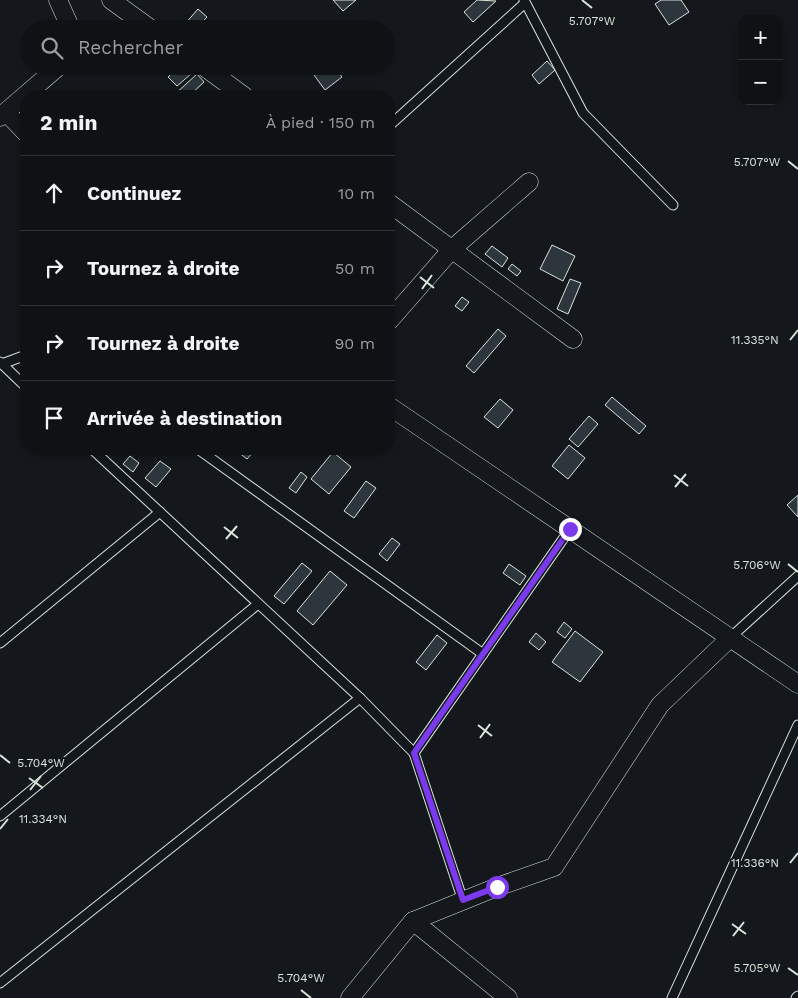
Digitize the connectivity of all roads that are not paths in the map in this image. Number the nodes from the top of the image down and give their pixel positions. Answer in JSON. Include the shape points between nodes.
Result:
{"nodes":[{"id":1,"x":58,"y":0,"type":"edge"},
{"id":2,"x":112,"y":0,"type":"edge"},
{"id":3,"x":525,"y":1,"type":"edge"},
{"id":4,"x":67,"y":20,"type":"edge"},
{"id":5,"x":139,"y":20,"type":"edge"},
{"id":6,"x":49,"y":75,"type":"edge"},
{"id":7,"x":215,"y":75,"type":"edge"},
{"id":8,"x":32,"y":90,"type":"edge"},
{"id":9,"x":236,"y":90,"type":"edge"},
{"id":10,"x":20,"y":100,"type":"edge"},
{"id":11,"x":3,"y":115,"type":"edge"},
{"id":12,"x":395,"y":120,"type":"edge"},
{"id":13,"x":20,"y":128,"type":"edge"},
{"id":14,"x":529,"y":182,"type":"dead end"},
{"id":15,"x":673,"y":205,"type":"dead end"},
{"id":16,"x":395,"y":207,"type":"edge"},
{"id":17,"x":452,"y":250,"type":"junction"},
{"id":18,"x":395,"y":314,"type":"edge"},
{"id":19,"x":573,"y":339,"type":"dead end"},
{"id":20,"x":20,"y":357,"type":"edge"},
{"id":21,"x":1,"y":363,"type":"edge"},
{"id":22,"x":20,"y":381,"type":"edge"},
{"id":23,"x":395,"y":410,"type":"edge"},
{"id":24,"x":98,"y":455,"type":"edge"},
{"id":25,"x":206,"y":455,"type":"edge"},
{"id":26,"x":160,"y":512,"type":"junction"},
{"id":27,"x":570,"y":529,"type":"junction"},
{"id":28,"x":798,"y":576,"type":"edge"},
{"id":29,"x":258,"y":604,"type":"junction"},
{"id":30,"x":730,"y":638,"type":"junction"},
{"id":31,"x":0,"y":643,"type":"edge"},
{"id":32,"x":483,"y":654,"type":"junction"},
{"id":33,"x":798,"y":684,"type":"edge"},
{"id":34,"x":360,"y":698,"type":"junction"},
{"id":35,"x":798,"y":725,"type":"edge"},
{"id":36,"x":414,"y":753,"type":"junction"},
{"id":37,"x":0,"y":816,"type":"edge"},
{"id":38,"x":463,"y":900,"type":"junction"},
{"id":39,"x":413,"y":921,"type":"junction"},
{"id":40,"x":0,"y":983,"type":"edge"},
{"id":41,"x":350,"y":998,"type":"edge"},
{"id":42,"x":508,"y":998,"type":"edge"},
{"id":43,"x":672,"y":998,"type":"edge"}],
"edges":[{"from":1,"to":4,"type":"street"},
{"from":2,"to":5,"type":"street"},
{"from":3,"to":12,"type":"lane"},
{"from":3,"to":15,"type":"lane","via":[[583,113]]},
{"from":6,"to":8,"type":"street"},
{"from":7,"to":9,"type":"street"},
{"from":10,"to":11,"type":"street"},
{"from":11,"to":13,"type":"street"},
{"from":14,"to":17,"type":"street"},
{"from":16,"to":17,"type":"street"},
{"from":17,"to":18,"type":"street"},
{"from":17,"to":19,"type":"street"},
{"from":20,"to":21,"type":"lane"},
{"from":21,"to":22,"type":"lane"},
{"from":23,"to":27,"type":"street"},
{"from":24,"to":26,"type":"lane"},
{"from":25,"to":32,"type":"lane"},
{"from":26,"to":29,"type":"lane"},
{"from":26,"to":31,"type":"lane"},
{"from":27,"to":30,"type":"street"},
{"from":27,"to":32,"type":"lane"},
{"from":28,"to":30,"type":"lane"},
{"from":29,"to":34,"type":"lane"},
{"from":29,"to":37,"type":"lane"},
{"from":30,"to":33,"type":"street"},
{"from":30,"to":38,"type":"street","via":[[660,705],[554,867]]},
{"from":32,"to":36,"type":"lane"},
{"from":34,"to":36,"type":"lane"},
{"from":34,"to":40,"type":"lane"},
{"from":35,"to":43,"type":"lane"},
{"from":36,"to":38,"type":"lane"},
{"from":38,"to":39,"type":"street"},
{"from":39,"to":41,"type":"street"},
{"from":39,"to":42,"type":"street"}]}
